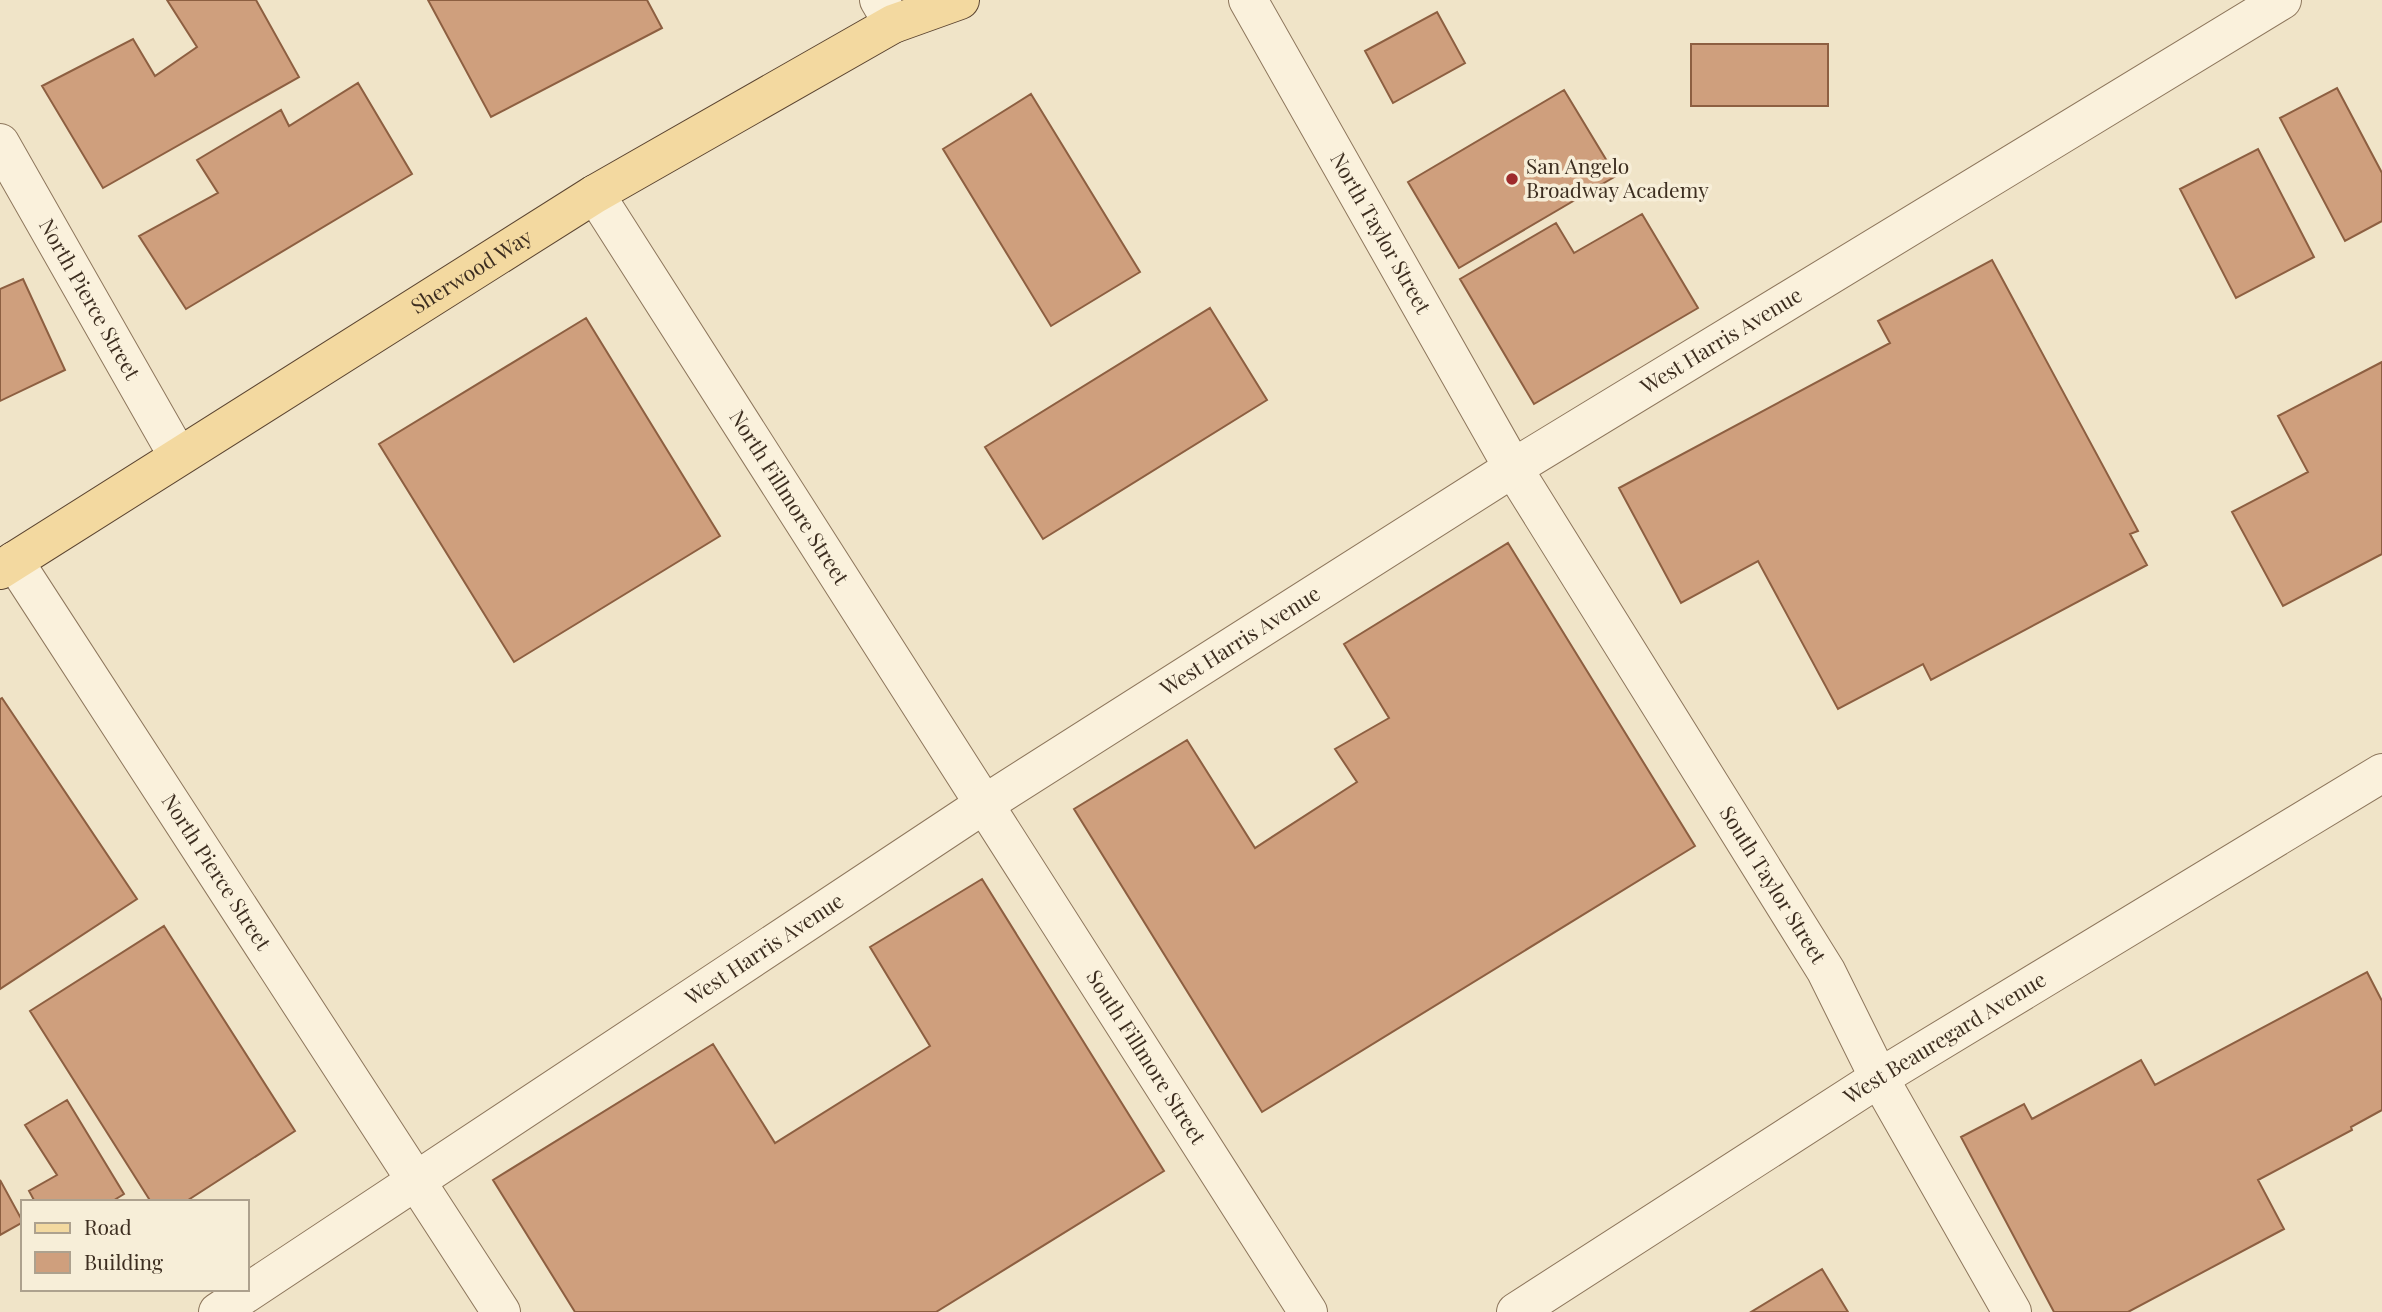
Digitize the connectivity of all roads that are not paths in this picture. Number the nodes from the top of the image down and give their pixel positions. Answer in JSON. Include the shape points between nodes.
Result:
{"nodes":[{"id":1,"x":960,"y":0,"type":"edge"},
{"id":2,"x":1248,"y":0,"type":"edge"},
{"id":3,"x":2282,"y":0,"type":"edge"},
{"id":4,"x":886,"y":12,"type":"edge"},
{"id":5,"x":0,"y":142,"type":"edge"},
{"id":6,"x":594,"y":194,"type":"junction"},
{"id":7,"x":178,"y":456,"type":"junction"},
{"id":8,"x":1513,"y":468,"type":"junction"},
{"id":9,"x":7,"y":565,"type":"edge"},
{"id":10,"x":2382,"y":773,"type":"edge"},
{"id":11,"x":983,"y":804,"type":"junction"},
{"id":12,"x":1879,"y":1078,"type":"junction"},
{"id":13,"x":415,"y":1184,"type":"junction"},
{"id":14,"x":218,"y":1312,"type":"edge"},
{"id":15,"x":501,"y":1312,"type":"edge"},
{"id":16,"x":1308,"y":1312,"type":"edge"},
{"id":17,"x":1516,"y":1312,"type":"edge"},
{"id":18,"x":2012,"y":1312,"type":"edge"}],
"edges":[{"from":1,"to":4,"type":"main road","name":"Sherwood Way"},
{"from":2,"to":8,"type":"street","name":"North Taylor Street"},
{"from":3,"to":8,"type":"street","name":"West Harris Avenue"},
{"from":4,"to":6,"type":"main road","name":"Sherwood Way"},
{"from":5,"to":7,"type":"street","name":"North Pierce Street"},
{"from":6,"to":7,"type":"main road","name":"Sherwood Way"},
{"from":6,"to":11,"type":"street","name":"North Fillmore Street"},
{"from":7,"to":9,"type":"main road","name":"Sherwood Way"},
{"from":8,"to":11,"type":"street","name":"West Harris Avenue"},
{"from":8,"to":12,"type":"street","name":"South Taylor Street","via":[[1826,971]]},
{"from":9,"to":13,"type":"street","name":"North Pierce Street"},
{"from":10,"to":12,"type":"street","name":"West Beauregard Avenue"},
{"from":11,"to":13,"type":"street","name":"West Harris Avenue"},
{"from":11,"to":16,"type":"street","name":"South Fillmore Street"},
{"from":12,"to":17,"type":"street","name":"West Beauregard Avenue"},
{"from":12,"to":18,"type":"street","name":"South Taylor Street"},
{"from":13,"to":14,"type":"street","name":"West Harris Avenue"},
{"from":13,"to":15,"type":"street","name":"North Pierce Street"}]}
